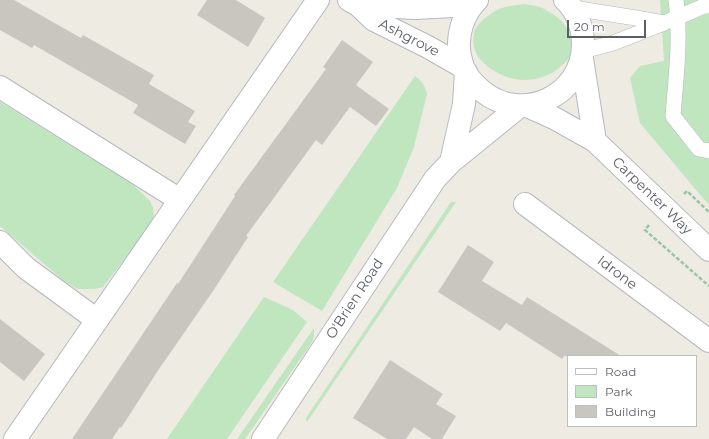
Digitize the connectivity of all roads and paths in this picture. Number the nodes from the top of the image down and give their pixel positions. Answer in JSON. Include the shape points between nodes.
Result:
{"nodes":[{"id":1,"x":318,"y":0,"type":"edge"},
{"id":2,"x":676,"y":0,"type":"edge"},
{"id":3,"x":354,"y":2,"type":"edge"},
{"id":4,"x":474,"y":2,"type":"edge"},
{"id":5,"x":570,"y":3,"type":"edge"},
{"id":6,"x":709,"y":6,"type":"edge"},
{"id":7,"x":678,"y":18,"type":"junction"},
{"id":8,"x":664,"y":23,"type":"junction"},
{"id":9,"x":582,"y":55,"type":"junction"},
{"id":10,"x":464,"y":70,"type":"junction"},
{"id":11,"x":0,"y":87,"type":"edge"},
{"id":12,"x":523,"y":106,"type":"junction"},
{"id":13,"x":596,"y":141,"type":"junction"},
{"id":14,"x":709,"y":151,"type":"edge"},
{"id":15,"x":451,"y":162,"type":"junction"},
{"id":16,"x":180,"y":200,"type":"junction"},
{"id":17,"x":525,"y":204,"type":"dead end"},
{"id":18,"x":0,"y":242,"type":"edge"},
{"id":19,"x":709,"y":250,"type":"edge"},
{"id":20,"x":97,"y":320,"type":"junction"},
{"id":21,"x":709,"y":341,"type":"edge"},
{"id":22,"x":14,"y":439,"type":"edge"},
{"id":23,"x":263,"y":439,"type":"edge"}],
"edges":[{"from":1,"to":16,"type":"street"},
{"from":2,"to":7,"type":"lane"},
{"from":3,"to":4,"type":"street","name":"Ashgrove","via":[[415,8]]},
{"from":3,"to":10,"type":"street","name":"Ashgrove","via":[[374,20],[428,47]]},
{"from":4,"to":10,"type":"street","via":[[464,19],[459,35],[459,51]]},
{"from":5,"to":8,"type":"lane"},
{"from":5,"to":9,"type":"street","via":[[583,36]]},
{"from":6,"to":7,"type":"lane"},
{"from":7,"to":8,"type":"lane"},
{"from":7,"to":14,"type":"lane","via":[[673,116],[699,149]]},
{"from":8,"to":9,"type":"lane"},
{"from":9,"to":12,"type":"street","via":[[576,73],[567,86],[555,96]]},
{"from":9,"to":13,"type":"street"},
{"from":10,"to":12,"type":"street","name":"Carpenter Way","via":[[475,86],[488,96],[504,103]]},
{"from":10,"to":15,"type":"street","via":[[464,104]]},
{"from":11,"to":16,"type":"street"},
{"from":12,"to":13,"type":"street","name":"Carpenter Way","via":[[554,118]]},
{"from":12,"to":15,"type":"street","name":"O'Brien Road"},
{"from":13,"to":19,"type":"street","name":"Carpenter Way"},
{"from":15,"to":23,"type":"street","name":"O'Brien Road","via":[[435,179]]},
{"from":16,"to":20,"type":"street"},
{"from":17,"to":21,"type":"street","name":"Idrone"},
{"from":18,"to":20,"type":"street","via":[[26,268]]},
{"from":20,"to":22,"type":"street"}]}
